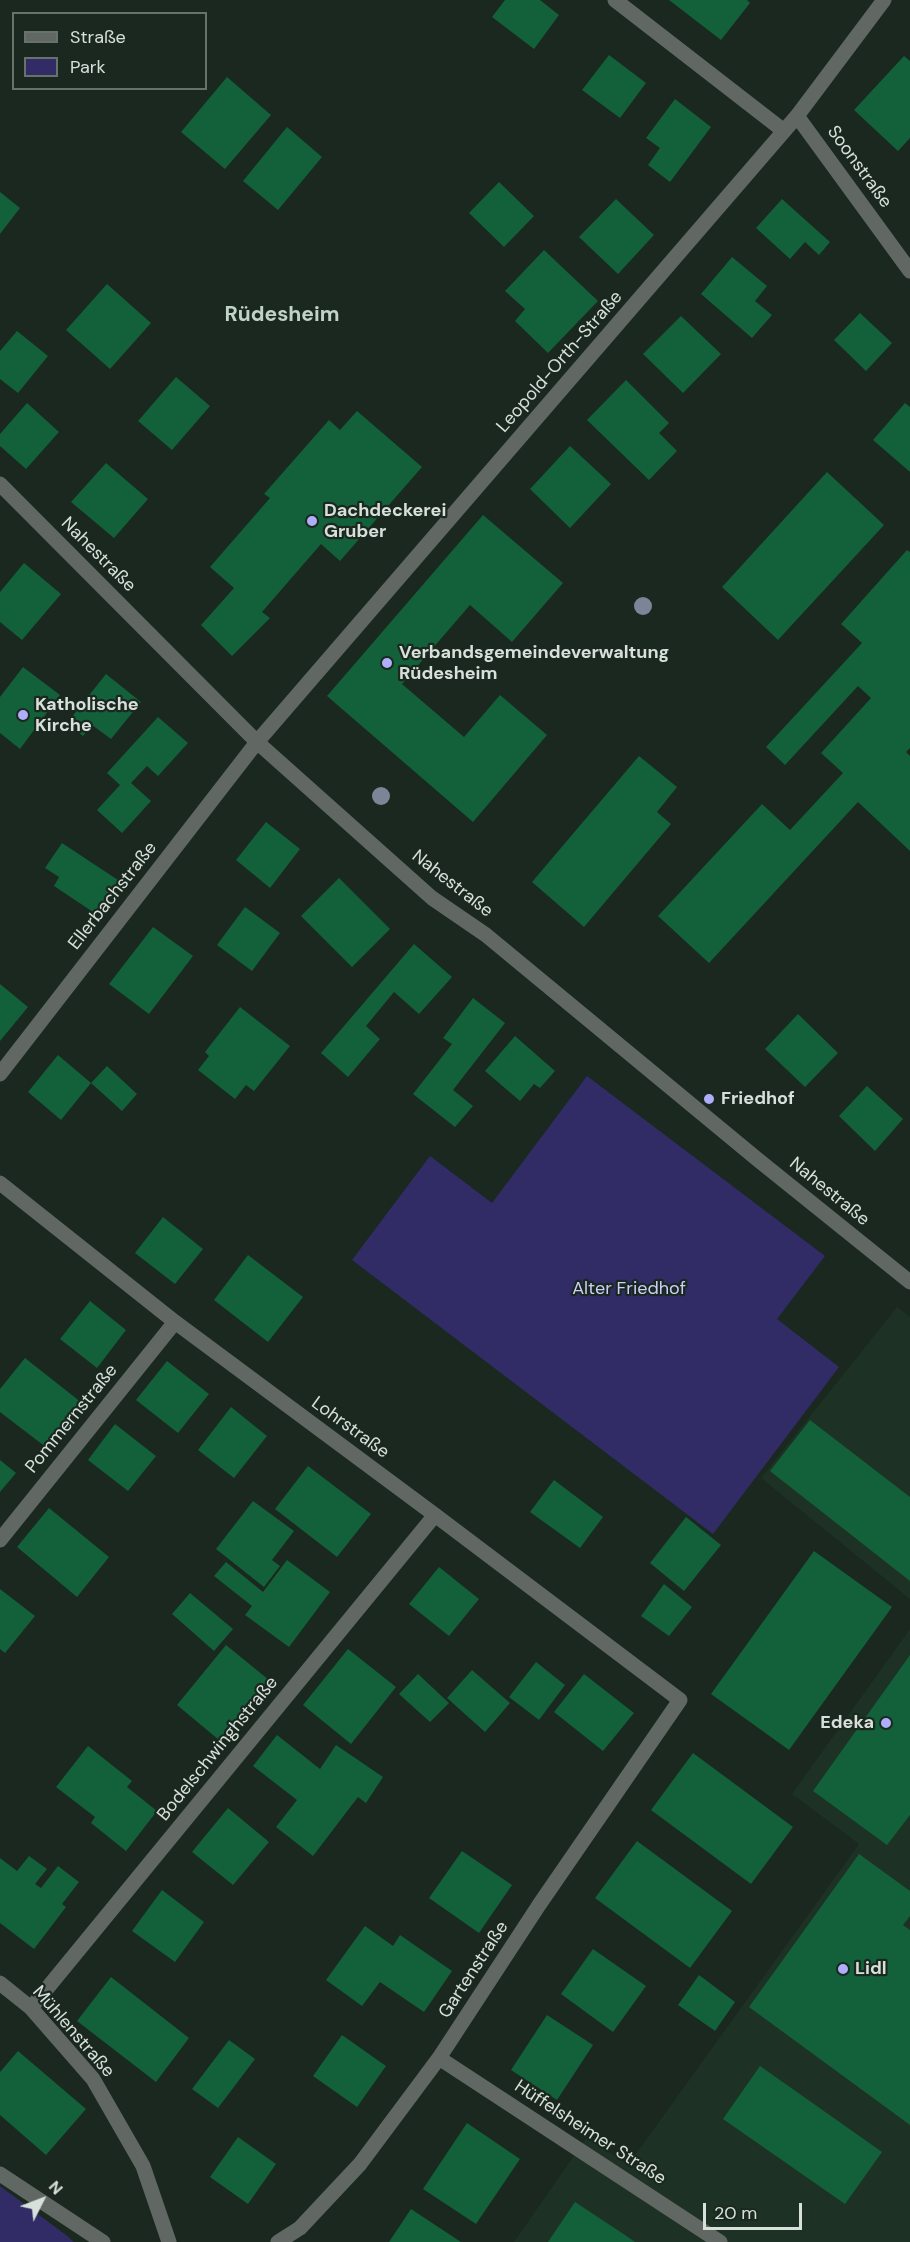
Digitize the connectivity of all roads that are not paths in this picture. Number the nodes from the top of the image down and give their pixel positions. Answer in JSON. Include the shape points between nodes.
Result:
{"nodes":[{"id":1,"x":615,"y":0,"type":"edge"},
{"id":2,"x":884,"y":0,"type":"edge"},
{"id":3,"x":797,"y":116,"type":"junction"},
{"id":4,"x":784,"y":131,"type":"junction"},
{"id":5,"x":910,"y":271,"type":"edge"},
{"id":6,"x":0,"y":484,"type":"edge"},
{"id":7,"x":257,"y":742,"type":"junction"},
{"id":8,"x":0,"y":1074,"type":"edge"},
{"id":9,"x":0,"y":1183,"type":"edge"},
{"id":10,"x":910,"y":1282,"type":"edge"},
{"id":11,"x":175,"y":1322,"type":"junction"},
{"id":12,"x":435,"y":1515,"type":"junction"},
{"id":13,"x":0,"y":1540,"type":"edge"},
{"id":14,"x":680,"y":1700,"type":"joint"},
{"id":15,"x":0,"y":1983,"type":"edge"},
{"id":16,"x":30,"y":2008,"type":"junction"},
{"id":17,"x":439,"y":2058,"type":"junction"},
{"id":18,"x":0,"y":2174,"type":"edge"},
{"id":19,"x":103,"y":2242,"type":"edge"},
{"id":20,"x":169,"y":2242,"type":"edge"},
{"id":21,"x":278,"y":2242,"type":"edge"},
{"id":22,"x":720,"y":2242,"type":"edge"}],
"edges":[{"from":1,"to":4,"type":"street"},
{"from":2,"to":3,"type":"street","name":"Leopold-Orth-Straße"},
{"from":3,"to":4,"type":"street","name":"Leopold-Orth-Straße"},
{"from":3,"to":5,"type":"street","name":"Soonstraße"},
{"from":4,"to":7,"type":"street","name":"Leopold-Orth-Straße"},
{"from":6,"to":7,"type":"street","name":"Nahestraße"},
{"from":7,"to":8,"type":"street","name":"Ellerbachstraße"},
{"from":7,"to":10,"type":"street","name":"Nahestraße","via":[[432,898],[486,935]]},
{"from":9,"to":11,"type":"street","name":"Lohrstraße"},
{"from":11,"to":12,"type":"street","name":"Lohrstraße"},
{"from":11,"to":13,"type":"street","name":"Pommernstraße"},
{"from":12,"to":14,"type":"street","name":"Lohrstraße"},
{"from":12,"to":16,"type":"street","name":"Bodelschwinghstraße"},
{"from":14,"to":17,"type":"street","name":"Gartenstraße"},
{"from":15,"to":16,"type":"street","name":"Mühlenstraße"},
{"from":16,"to":20,"type":"street","name":"Mühlenstraße","via":[[93,2079],[142,2166]]},
{"from":17,"to":21,"type":"street","name":"Gartenstraße","via":[[360,2164],[300,2228]]},
{"from":17,"to":22,"type":"street","name":"Hüffelsheimer Straße"},
{"from":18,"to":19,"type":"street"}]}
